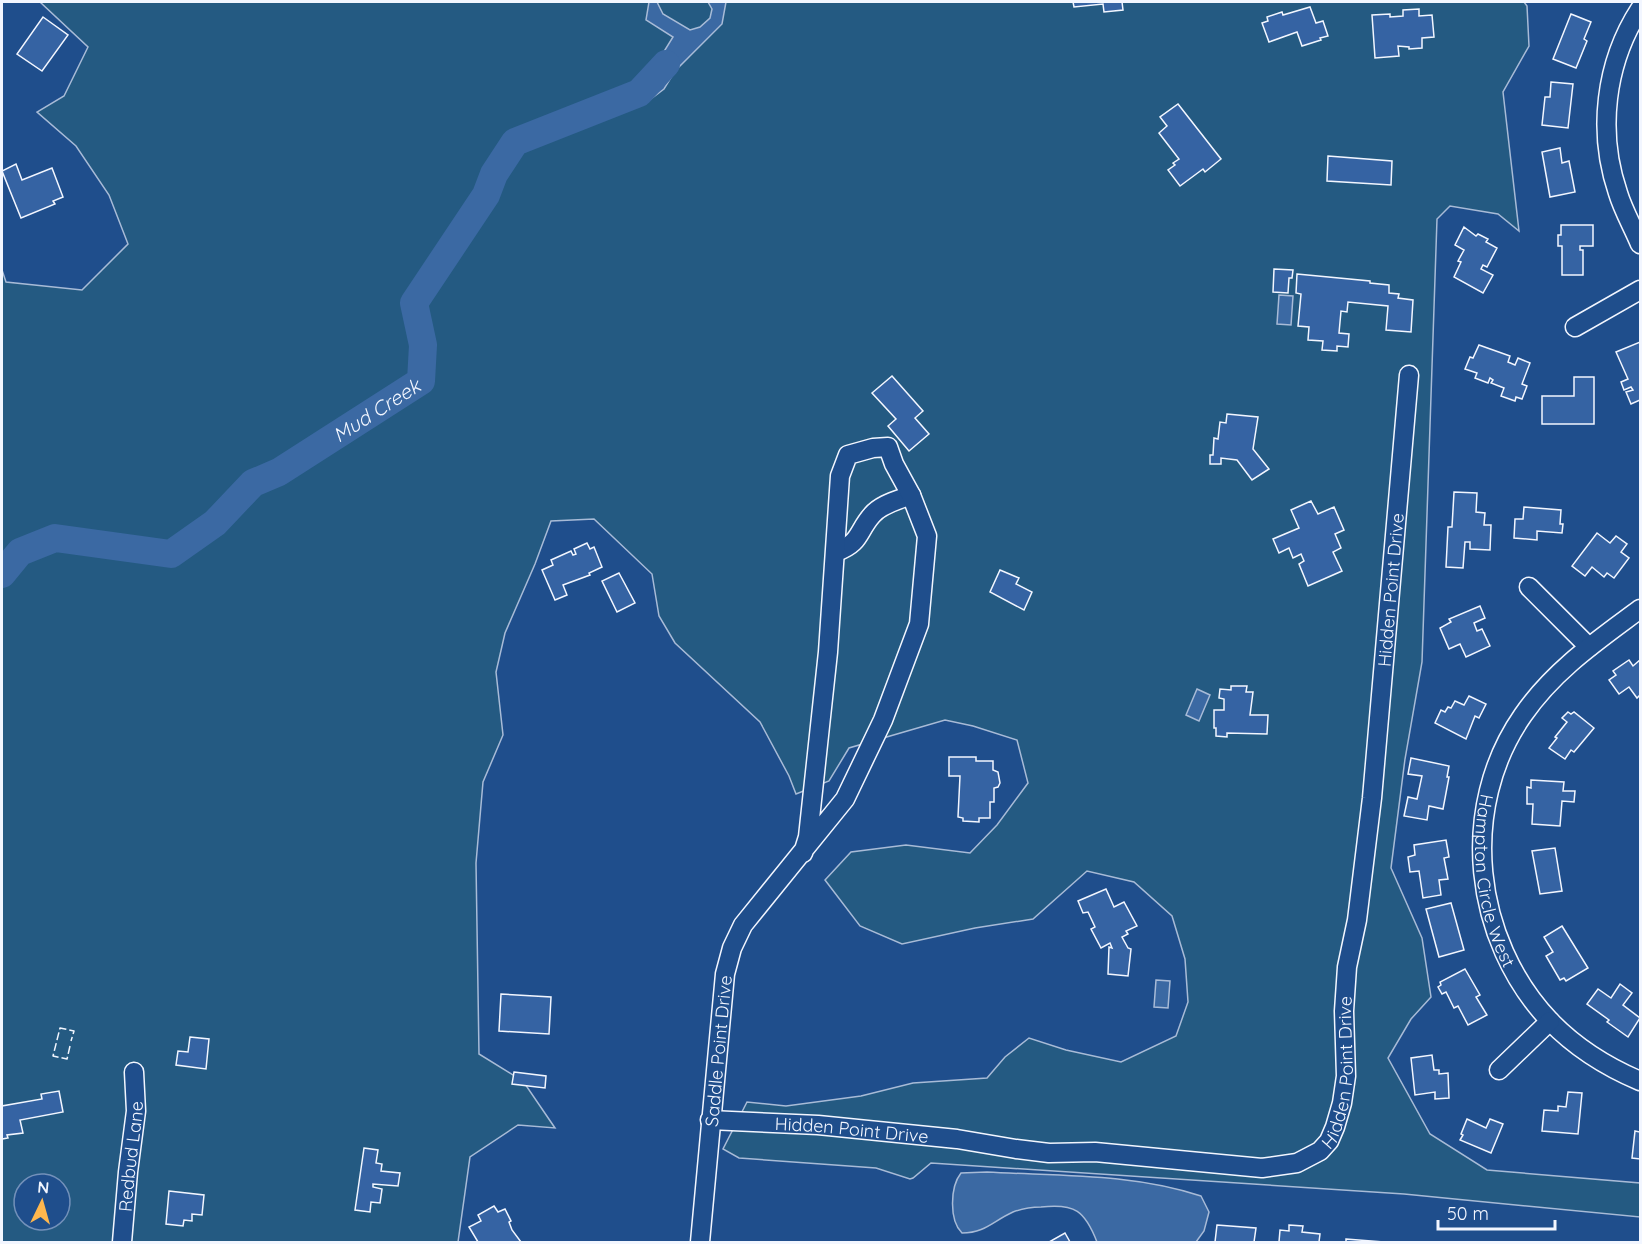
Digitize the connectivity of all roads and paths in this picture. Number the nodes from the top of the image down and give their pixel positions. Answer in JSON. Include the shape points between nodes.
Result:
{"nodes":[{"id":1,"x":1641,"y":9,"type":"edge"},
{"id":2,"x":1641,"y":244,"type":"edge"},
{"id":3,"x":1641,"y":290,"type":"edge"},
{"id":4,"x":1575,"y":327,"type":"dead end"},
{"id":5,"x":1409,"y":375,"type":"dead end"},
{"id":6,"x":911,"y":495,"type":"junction"},
{"id":7,"x":836,"y":552,"type":"junction"},
{"id":8,"x":1529,"y":587,"type":"dead end"},
{"id":9,"x":1641,"y":609,"type":"edge"},
{"id":10,"x":1589,"y":647,"type":"junction"},
{"id":11,"x":803,"y":853,"type":"junction"},
{"id":12,"x":1550,"y":1021,"type":"junction"},
{"id":13,"x":1499,"y":1070,"type":"dead end"},
{"id":14,"x":135,"y":1072,"type":"dead end"},
{"id":15,"x":1641,"y":1081,"type":"edge"},
{"id":16,"x":710,"y":1120,"type":"junction"},
{"id":17,"x":122,"y":1242,"type":"edge"},
{"id":18,"x":700,"y":1242,"type":"edge"}],
"edges":[{"from":1,"to":2,"type":"street","via":[[1617,59],[1606,123],[1612,172]]},
{"from":3,"to":4,"type":"street"},
{"from":5,"to":16,"type":"street","name":"Hidden Point Drive","via":[[1372,798],[1357,920],[1347,967],[1346,1076],[1335,1127],[1320,1151],[1297,1163],[1262,1168],[1095,1152],[1016,1149],[818,1125]]},
{"from":6,"to":7,"type":"street","via":[[872,514],[849,548]]},
{"from":6,"to":7,"type":"street","name":"Saddle Point Drive","via":[[888,447],[848,455],[840,476]]},
{"from":6,"to":11,"type":"street","name":"Saddle Point Drive","via":[[927,536],[919,624],[883,720],[845,799]]},
{"from":7,"to":11,"type":"street","via":[[808,837]]},
{"from":8,"to":10,"type":"street"},
{"from":9,"to":10,"type":"street","name":"Hampton Circle West"},
{"from":10,"to":12,"type":"street","name":"Hampton Circle West","via":[[1553,677],[1522,716],[1496,768],[1483,824],[1483,874],[1493,924],[1516,975]]},
{"from":11,"to":16,"type":"street","name":"Saddle Point Drive","via":[[743,925],[730,954]]},
{"from":12,"to":13,"type":"street"},
{"from":12,"to":15,"type":"street","name":"Hampton Circle West","via":[[1596,1058]]},
{"from":14,"to":17,"type":"street","name":"Redbud Lane","via":[[136,1111]]},
{"from":16,"to":18,"type":"street","name":"Saddle Point Drive"}]}
